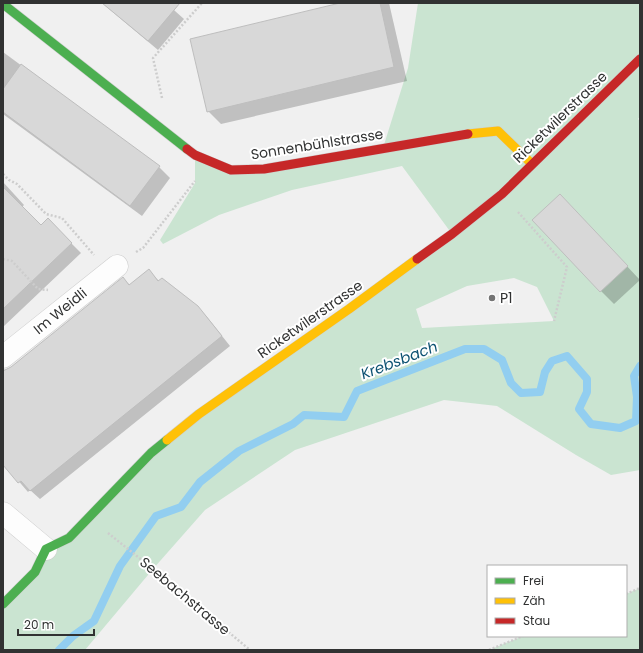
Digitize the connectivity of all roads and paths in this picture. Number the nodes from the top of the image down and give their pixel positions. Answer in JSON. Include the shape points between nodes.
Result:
{"nodes":[{"id":1,"x":202,"y":3,"type":"edge"},
{"id":2,"x":3,"y":4,"type":"edge"},
{"id":3,"x":640,"y":59,"type":"edge"},
{"id":4,"x":162,"y":100,"type":"dead end"},
{"id":5,"x":195,"y":155,"type":"junction"},
{"id":6,"x":532,"y":164,"type":"junction"},
{"id":7,"x":3,"y":174,"type":"edge"},
{"id":8,"x":502,"y":194,"type":"junction"},
{"id":9,"x":3,"y":259,"type":"edge"},
{"id":10,"x":113,"y":269,"type":"junction"},
{"id":11,"x":76,"y":299,"type":"junction"},
{"id":12,"x":554,"y":321,"type":"dead end"},
{"id":13,"x":3,"y":357,"type":"edge"},
{"id":14,"x":3,"y":513,"type":"edge"},
{"id":15,"x":120,"y":542,"type":"dead end"},
{"id":16,"x":46,"y":549,"type":"junction"},
{"id":17,"x":640,"y":588,"type":"edge"},
{"id":18,"x":627,"y":594,"type":"edge"},
{"id":19,"x":3,"y":604,"type":"edge"},
{"id":20,"x":521,"y":637,"type":"edge"},
{"id":21,"x":250,"y":650,"type":"edge"},
{"id":22,"x":489,"y":650,"type":"edge"}],
"edges":[{"from":1,"to":4,"type":"path","via":[[153,58]]},
{"from":2,"to":5,"type":"street","name":"Sonnenbühlstrasse"},
{"from":3,"to":6,"type":"street","name":"Ricketwilerstrasse"},
{"from":5,"to":6,"type":"street","name":"Sonnenbühlstrasse","via":[[231,170],[264,169],[471,133],[498,131]]},
{"from":5,"to":10,"type":"path","via":[[195,183],[143,248]]},
{"from":6,"to":8,"type":"street","name":"Ricketwilerstrasse"},
{"from":7,"to":10,"type":"path","via":[[17,184],[46,214],[62,218]]},
{"from":8,"to":12,"type":"path","via":[[567,267]]},
{"from":8,"to":16,"type":"street","name":"Ricketwilerstrasse","via":[[349,309],[199,414],[151,454],[69,538]]},
{"from":9,"to":11,"type":"path","via":[[12,261],[38,290],[70,292]]},
{"from":10,"to":11,"type":"street","name":"Im Weidli"},
{"from":11,"to":13,"type":"street","name":"Im Weidli"},
{"from":14,"to":16,"type":"street"},
{"from":15,"to":21,"type":"path","name":"Seebachstrasse"},
{"from":16,"to":19,"type":"street","via":[[35,572]]},
{"from":17,"to":18,"type":"path"},
{"from":20,"to":22,"type":"path"}]}
